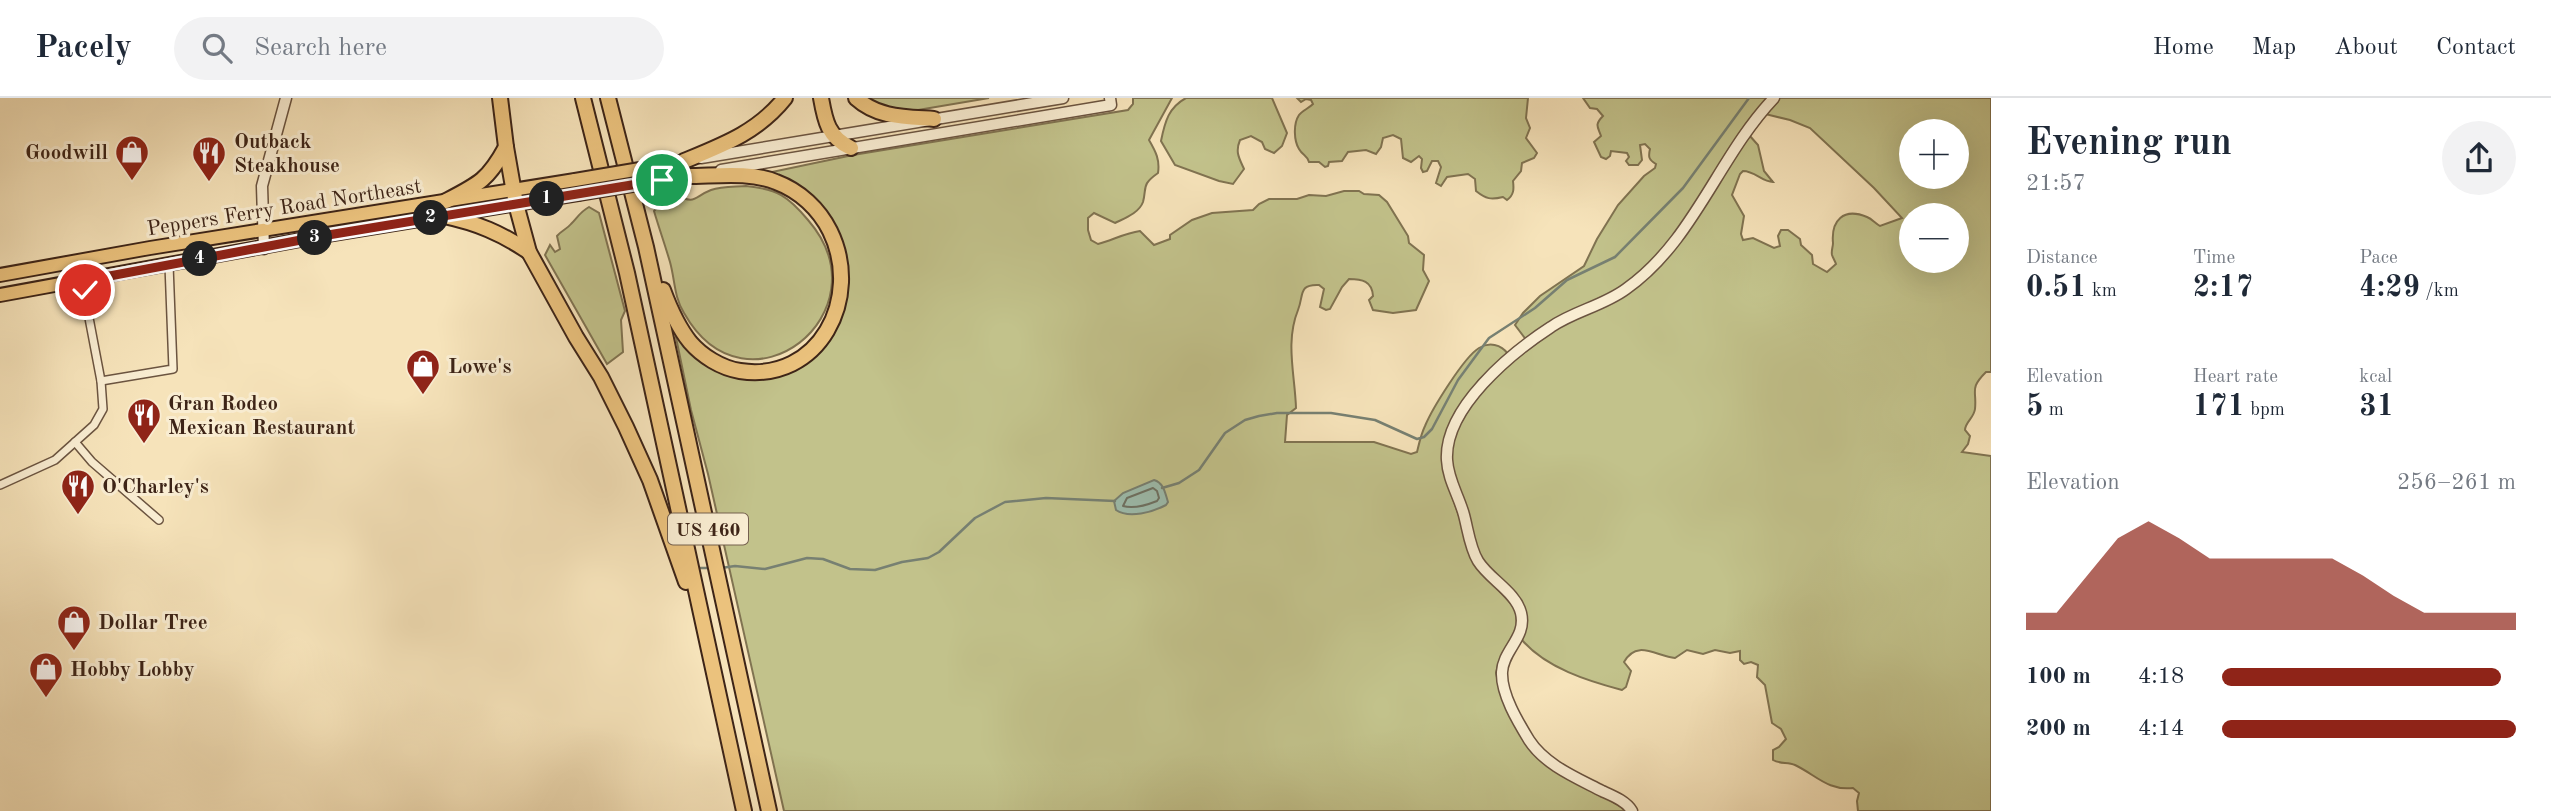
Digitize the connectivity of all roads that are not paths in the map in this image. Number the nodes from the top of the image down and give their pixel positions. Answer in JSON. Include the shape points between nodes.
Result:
{"nodes":[{"id":1,"x":286,"y":98,"type":"edge"},
{"id":2,"x":500,"y":98,"type":"edge"},
{"id":3,"x":583,"y":98,"type":"edge"},
{"id":4,"x":608,"y":98,"type":"edge"},
{"id":5,"x":785,"y":98,"type":"edge"},
{"id":6,"x":821,"y":98,"type":"edge"},
{"id":7,"x":856,"y":98,"type":"edge"},
{"id":8,"x":1063,"y":98,"type":"edge"},
{"id":9,"x":1774,"y":98,"type":"edge"},
{"id":10,"x":1111,"y":102,"type":"edge"},
{"id":11,"x":934,"y":120,"type":"junction"},
{"id":12,"x":834,"y":136,"type":"junction"},
{"id":13,"x":506,"y":147,"type":"junction"},
{"id":14,"x":851,"y":148,"type":"junction"},
{"id":15,"x":685,"y":168,"type":"junction"},
{"id":16,"x":516,"y":197,"type":"junction"},
{"id":17,"x":446,"y":201,"type":"junction"},
{"id":18,"x":444,"y":216,"type":"junction"},
{"id":19,"x":262,"y":230,"type":"junction"},
{"id":20,"x":646,"y":247,"type":"junction"},
{"id":21,"x":264,"y":248,"type":"junction"},
{"id":22,"x":529,"y":252,"type":"junction"},
{"id":23,"x":78,"y":260,"type":"junction"},
{"id":24,"x":169,"y":265,"type":"junction"},
{"id":25,"x":0,"y":275,"type":"edge"},
{"id":26,"x":83,"y":281,"type":"junction"},
{"id":27,"x":0,"y":295,"type":"edge"},
{"id":28,"x":101,"y":381,"type":"junction"},
{"id":29,"x":75,"y":442,"type":"junction"},
{"id":30,"x":0,"y":485,"type":"edge"},
{"id":31,"x":159,"y":520,"type":"dead end"},
{"id":32,"x":704,"y":625,"type":"junction"},
{"id":33,"x":744,"y":811,"type":"edge"},
{"id":34,"x":769,"y":811,"type":"edge"},
{"id":35,"x":1632,"y":811,"type":"edge"}],
"edges":[{"from":1,"to":19,"type":"street","via":[[262,186]]},
{"from":2,"to":13,"type":"highway"},
{"from":3,"to":32,"type":"highway","number":"US 460","via":[[625,263]]},
{"from":4,"to":20,"type":"highway","number":"US 460"},
{"from":5,"to":15,"type":"highway","via":[[753,129]]},
{"from":6,"to":12,"type":"highway","via":[[825,125]]},
{"from":7,"to":11,"type":"highway","via":[[882,114]]},
{"from":8,"to":11,"type":"street"},
{"from":9,"to":35,"type":"street","via":[[1665,254],[1626,289],[1552,326],[1507,360],[1470,400],[1448,446],[1451,481],[1477,560],[1521,611],[1522,625],[1502,671],[1516,716],[1540,754]]},
{"from":10,"to":14,"type":"street"},
{"from":11,"to":12,"type":"street"},
{"from":12,"to":14,"type":"highway"},
{"from":12,"to":15,"type":"street"},
{"from":13,"to":16,"type":"highway"},
{"from":13,"to":17,"type":"highway","via":[[487,176]]},
{"from":14,"to":15,"type":"street"},
{"from":15,"to":16,"type":"main road","name":"Peppers Ferry Road Northeast","bridge":true,"via":[[659,166],[575,180]]},
{"from":15,"to":16,"type":"main road","name":"Peppers Ferry Road Northeast","bridge":true,"via":[[662,180],[578,194]]},
{"from":15,"to":20,"type":"highway","via":[[763,178],[791,188],[816,210],[833,238],[841,271],[839,303],[827,331],[807,355],[780,370],[733,370],[702,354],[682,331]]},
{"from":16,"to":17,"type":"main road","name":"Peppers Ferry Road Northeast"},
{"from":16,"to":18,"type":"main road","name":"Peppers Ferry Road Northeast"},
{"from":16,"to":22,"type":"highway"},
{"from":17,"to":19,"type":"main road","name":"Peppers Ferry Road Northeast"},
{"from":18,"to":21,"type":"main road","name":"Peppers Ferry Road Northeast"},
{"from":18,"to":22,"type":"highway","via":[[502,234]]},
{"from":19,"to":21,"type":"street"},
{"from":19,"to":23,"type":"main road","name":"Peppers Ferry Road Northeast"},
{"from":20,"to":34,"type":"highway","number":"US 460"},
{"from":21,"to":24,"type":"main road","name":"Peppers Ferry Road Northeast"},
{"from":22,"to":32,"type":"highway","via":[[626,427]]},
{"from":23,"to":25,"type":"main road","name":"Peppers Ferry Road Northeast"},
{"from":23,"to":26,"type":"street"},
{"from":24,"to":26,"type":"main road","name":"Peppers Ferry Road Northeast"},
{"from":24,"to":28,"type":"street","via":[[173,369]]},
{"from":26,"to":27,"type":"main road","name":"Peppers Ferry Road Northeast"},
{"from":26,"to":28,"type":"street"},
{"from":28,"to":29,"type":"street","via":[[103,409]]},
{"from":29,"to":30,"type":"street","via":[[55,460]]},
{"from":29,"to":31,"type":"street"},
{"from":32,"to":33,"type":"highway","number":"US 460"}]}
